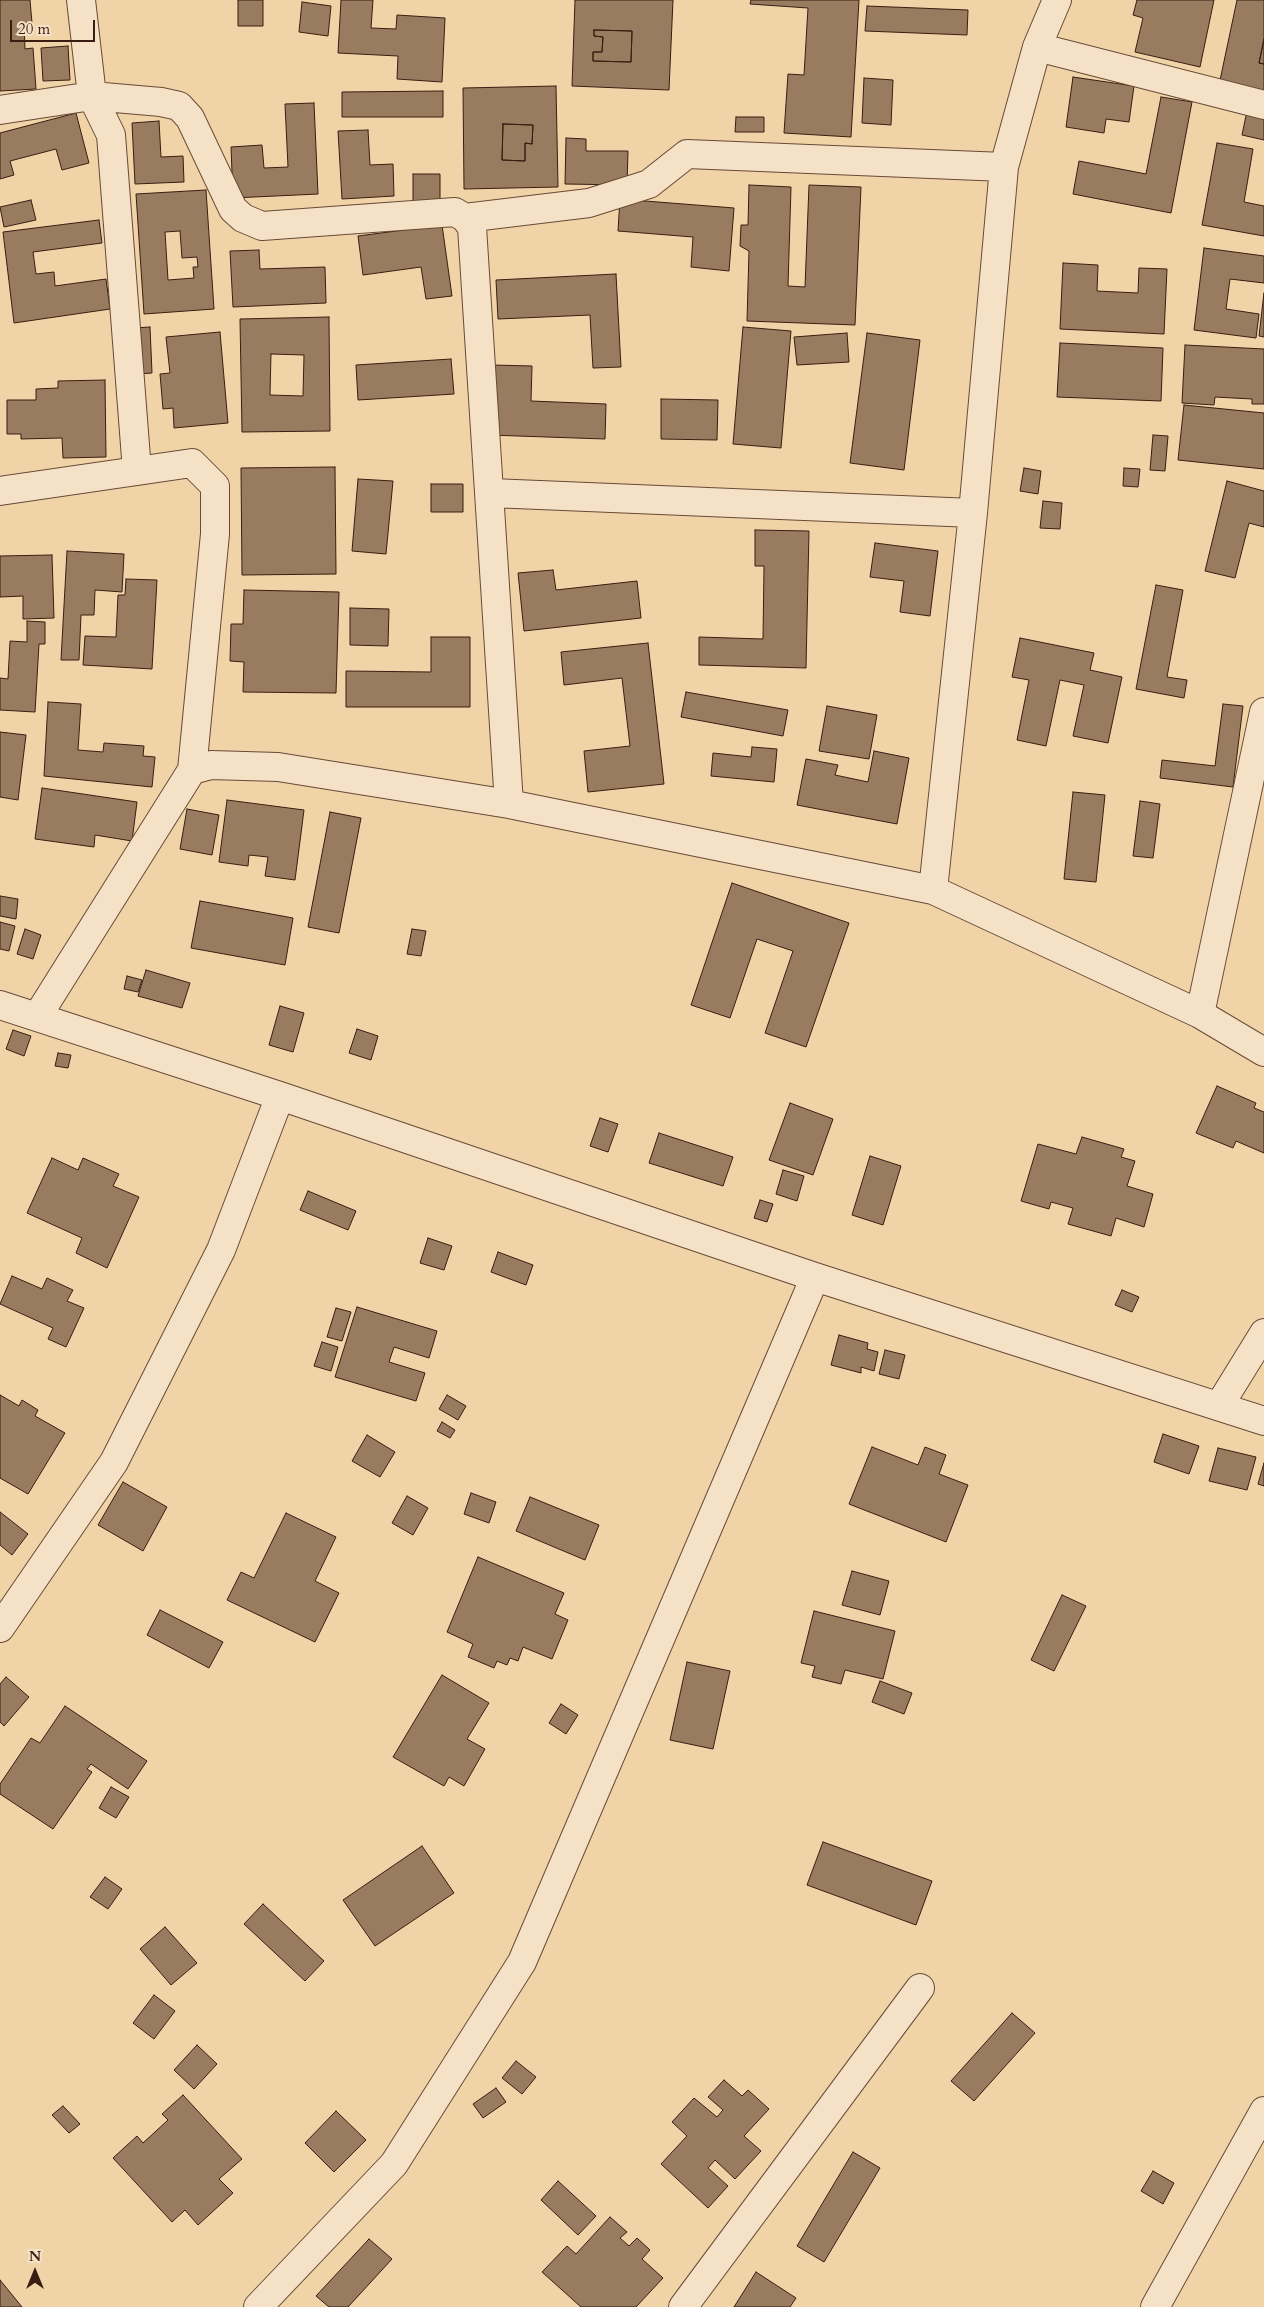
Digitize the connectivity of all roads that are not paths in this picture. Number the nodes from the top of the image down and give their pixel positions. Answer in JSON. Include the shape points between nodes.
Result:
{"nodes":[{"id":1,"x":81,"y":0,"type":"edge"},
{"id":2,"x":1057,"y":0,"type":"edge"},
{"id":3,"x":1037,"y":47,"type":"junction"},
{"id":4,"x":92,"y":96,"type":"junction"},
{"id":5,"x":1264,"y":105,"type":"edge"},
{"id":6,"x":0,"y":110,"type":"edge"},
{"id":7,"x":1004,"y":168,"type":"junction"},
{"id":8,"x":465,"y":218,"type":"junction"},
{"id":9,"x":136,"y":471,"type":"junction"},
{"id":10,"x":0,"y":491,"type":"edge"},
{"id":11,"x":491,"y":493,"type":"junction"},
{"id":12,"x":973,"y":513,"type":"junction"},
{"id":13,"x":1264,"y":712,"type":"edge"},
{"id":14,"x":192,"y":770,"type":"junction"},
{"id":15,"x":509,"y":804,"type":"junction"},
{"id":16,"x":932,"y":890,"type":"junction"},
{"id":17,"x":0,"y":1005,"type":"edge"},
{"id":18,"x":1200,"y":1014,"type":"junction"},
{"id":19,"x":37,"y":1017,"type":"junction"},
{"id":20,"x":1264,"y":1052,"type":"edge"},
{"id":21,"x":280,"y":1096,"type":"junction"},
{"id":22,"x":815,"y":1277,"type":"junction"},
{"id":23,"x":1264,"y":1333,"type":"edge"},
{"id":24,"x":1219,"y":1406,"type":"junction"},
{"id":25,"x":1264,"y":1421,"type":"edge"},
{"id":26,"x":0,"y":1628,"type":"edge"},
{"id":27,"x":920,"y":1988,"type":"dead end"},
{"id":28,"x":1264,"y":2111,"type":"edge"},
{"id":29,"x":258,"y":2307,"type":"edge"},
{"id":30,"x":684,"y":2307,"type":"edge"},
{"id":31,"x":1155,"y":2307,"type":"edge"}],
"edges":[{"from":1,"to":4,"type":"street"},
{"from":2,"to":3,"type":"street"},
{"from":3,"to":5,"type":"street"},
{"from":3,"to":7,"type":"street"},
{"from":4,"to":6,"type":"street"},
{"from":4,"to":8,"type":"street","via":[[179,106],[190,118],[233,209],[243,218],[262,226],[455,212]]},
{"from":4,"to":9,"type":"street","via":[[111,134]]},
{"from":7,"to":8,"type":"street","via":[[687,154],[649,184],[589,203]]},
{"from":7,"to":12,"type":"street"},
{"from":8,"to":11,"type":"street","via":[[472,227],[475,242]]},
{"from":9,"to":10,"type":"street"},
{"from":9,"to":14,"type":"street","via":[[192,462],[216,486],[215,534]]},
{"from":11,"to":12,"type":"street"},
{"from":11,"to":15,"type":"street"},
{"from":12,"to":16,"type":"street"},
{"from":13,"to":18,"type":"street"},
{"from":14,"to":15,"type":"street","via":[[211,765],[278,768]]},
{"from":14,"to":19,"type":"street"},
{"from":15,"to":16,"type":"street"},
{"from":16,"to":18,"type":"street"},
{"from":17,"to":19,"type":"street"},
{"from":18,"to":20,"type":"street"},
{"from":19,"to":21,"type":"street"},
{"from":21,"to":22,"type":"street"},
{"from":21,"to":26,"type":"street","via":[[221,1250],[114,1462]]},
{"from":22,"to":24,"type":"street"},
{"from":22,"to":29,"type":"street","via":[[522,1962],[394,2164]]},
{"from":23,"to":24,"type":"street"},
{"from":24,"to":25,"type":"street"},
{"from":27,"to":30,"type":"street"},
{"from":28,"to":31,"type":"street"}]}
